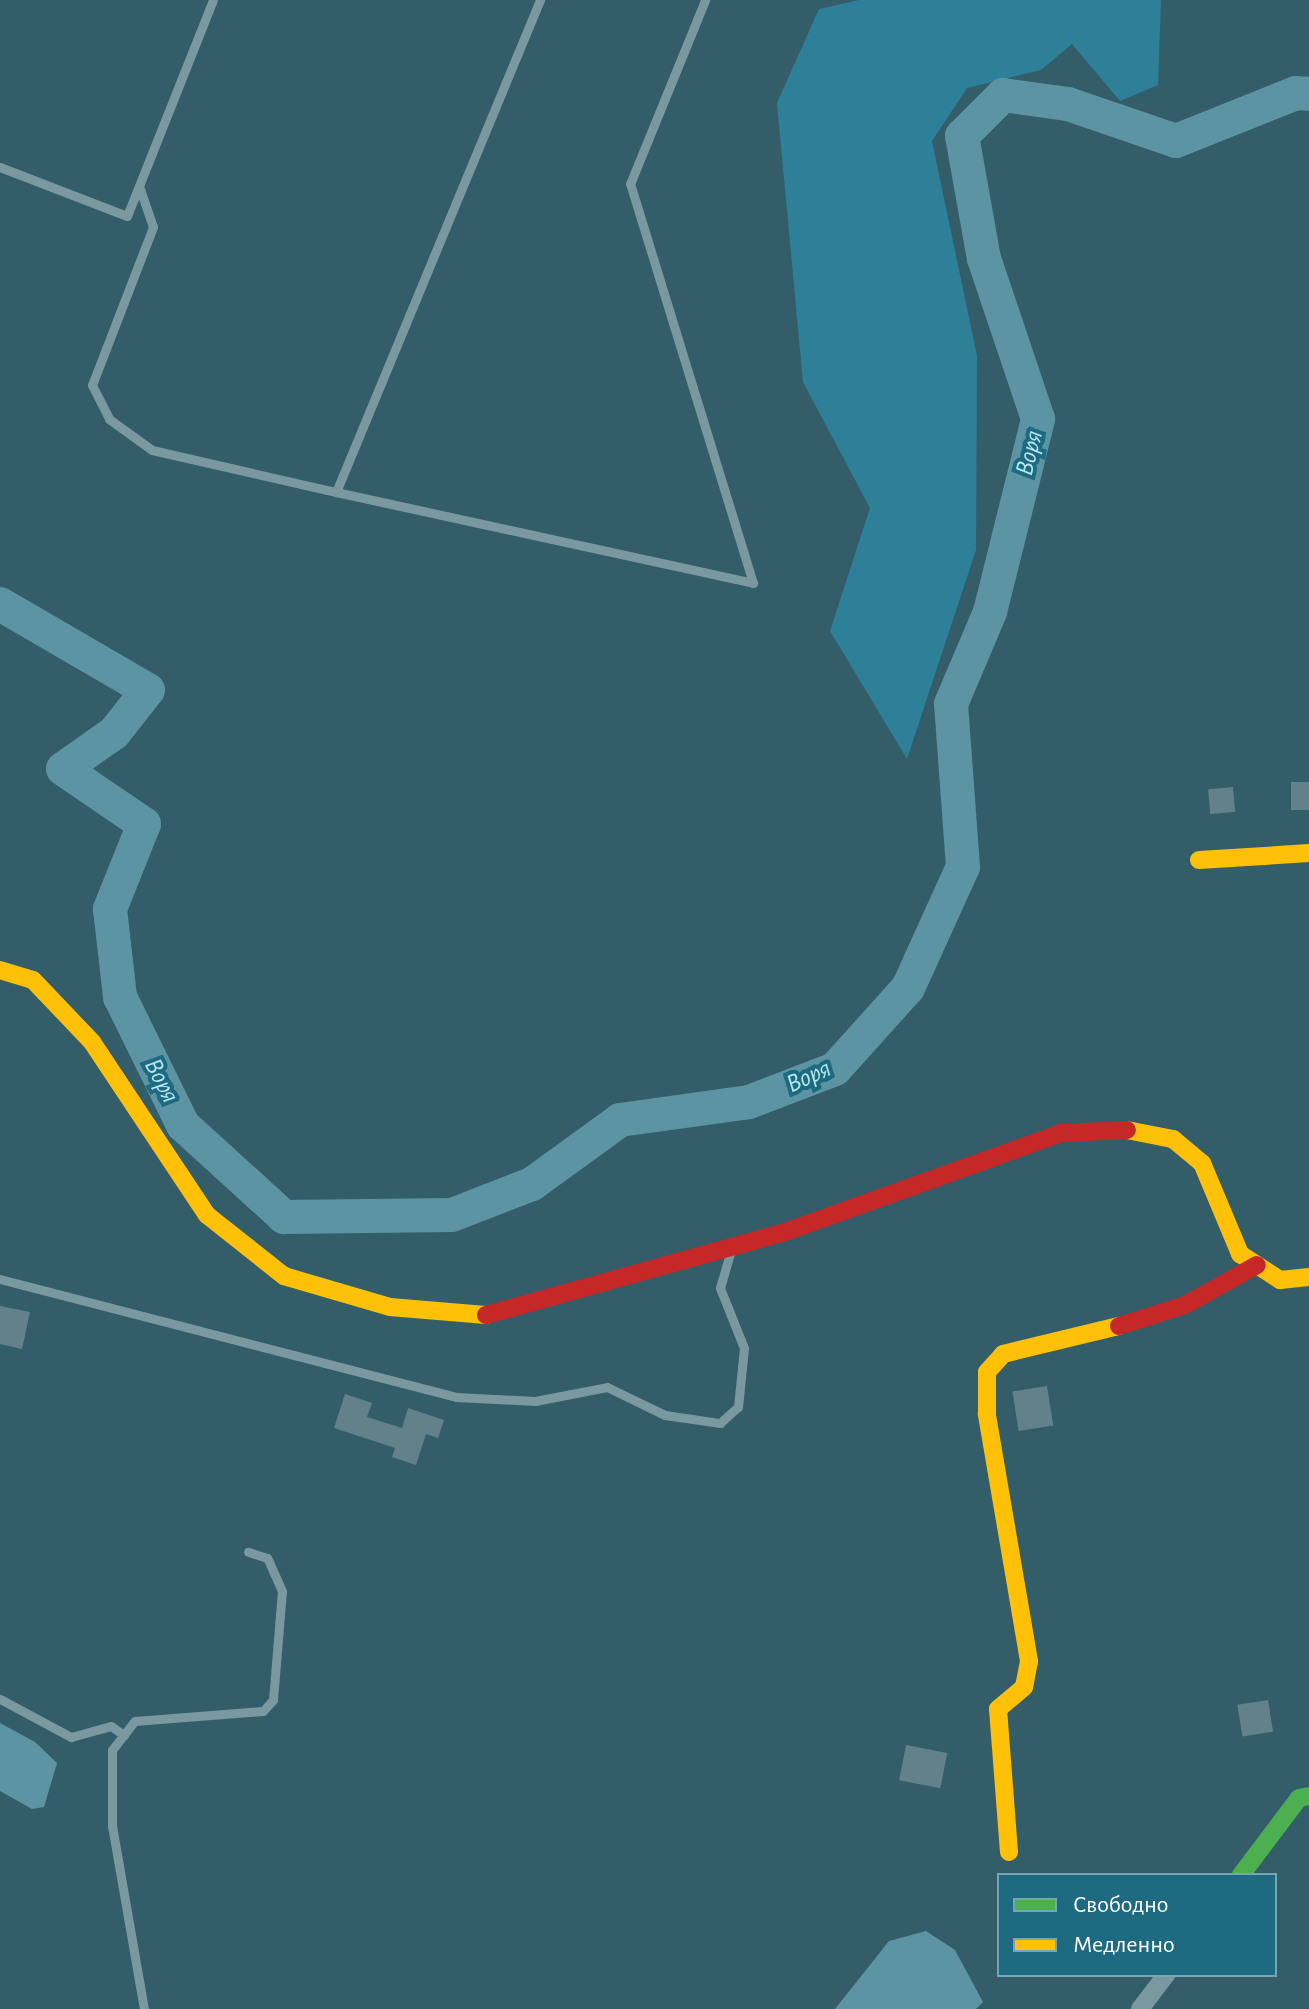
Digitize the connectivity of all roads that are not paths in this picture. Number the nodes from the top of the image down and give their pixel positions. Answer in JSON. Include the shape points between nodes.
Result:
{"nodes":[{"id":1,"x":213,"y":0,"type":"edge"},
{"id":2,"x":540,"y":0,"type":"edge"},
{"id":3,"x":705,"y":0,"type":"edge"},
{"id":4,"x":0,"y":167,"type":"edge"},
{"id":5,"x":139,"y":186,"type":"junction"},
{"id":6,"x":336,"y":492,"type":"junction"},
{"id":7,"x":1309,"y":853,"type":"edge"},
{"id":8,"x":1199,"y":860,"type":"dead end"},
{"id":9,"x":0,"y":970,"type":"edge"},
{"id":10,"x":732,"y":1247,"type":"junction"},
{"id":11,"x":1257,"y":1265,"type":"junction"},
{"id":12,"x":1309,"y":1277,"type":"edge"},
{"id":13,"x":0,"y":1279,"type":"edge"},
{"id":14,"x":248,"y":1552,"type":"dead end"},
{"id":15,"x":0,"y":1699,"type":"edge"},
{"id":16,"x":124,"y":1735,"type":"junction"},
{"id":17,"x":1309,"y":1796,"type":"edge"},
{"id":18,"x":1009,"y":1852,"type":"dead end"},
{"id":19,"x":1243,"y":1873,"type":"edge"},
{"id":20,"x":1164,"y":1977,"type":"edge"},
{"id":21,"x":144,"y":2009,"type":"edge"},
{"id":22,"x":1140,"y":2009,"type":"edge"}],
"edges":[{"from":1,"to":5,"type":"lane"},
{"from":2,"to":6,"type":"lane"},
{"from":3,"to":6,"type":"lane","via":[[630,184],[753,583]]},
{"from":4,"to":5,"type":"lane","via":[[127,216]]},
{"from":5,"to":6,"type":"lane","via":[[153,227],[92,385],[109,419],[152,450]]},
{"from":7,"to":8,"type":"street"},
{"from":9,"to":10,"type":"street","via":[[33,980],[92,1042],[207,1215],[284,1276],[390,1307],[483,1316]]},
{"from":10,"to":11,"type":"street","via":[[1062,1133],[1119,1128],[1173,1139],[1202,1163],[1240,1254]]},
{"from":10,"to":13,"type":"lane","via":[[720,1288],[744,1348],[738,1407],[720,1423],[665,1415],[607,1387],[535,1401],[456,1397]]},
{"from":11,"to":12,"type":"street","via":[[1280,1280]]},
{"from":11,"to":18,"type":"street","via":[[1185,1305],[1091,1335],[1003,1354],[987,1372],[987,1414],[1029,1661],[1024,1687],[998,1709]]},
{"from":14,"to":16,"type":"lane","via":[[267,1558],[282,1591],[273,1700],[263,1711],[135,1721]]},
{"from":15,"to":16,"type":"lane","via":[[71,1737],[111,1726]]},
{"from":16,"to":21,"type":"lane","via":[[112,1750],[112,1826]]},
{"from":17,"to":19,"type":"street","via":[[1299,1798]]},
{"from":20,"to":22,"type":"street"}]}
